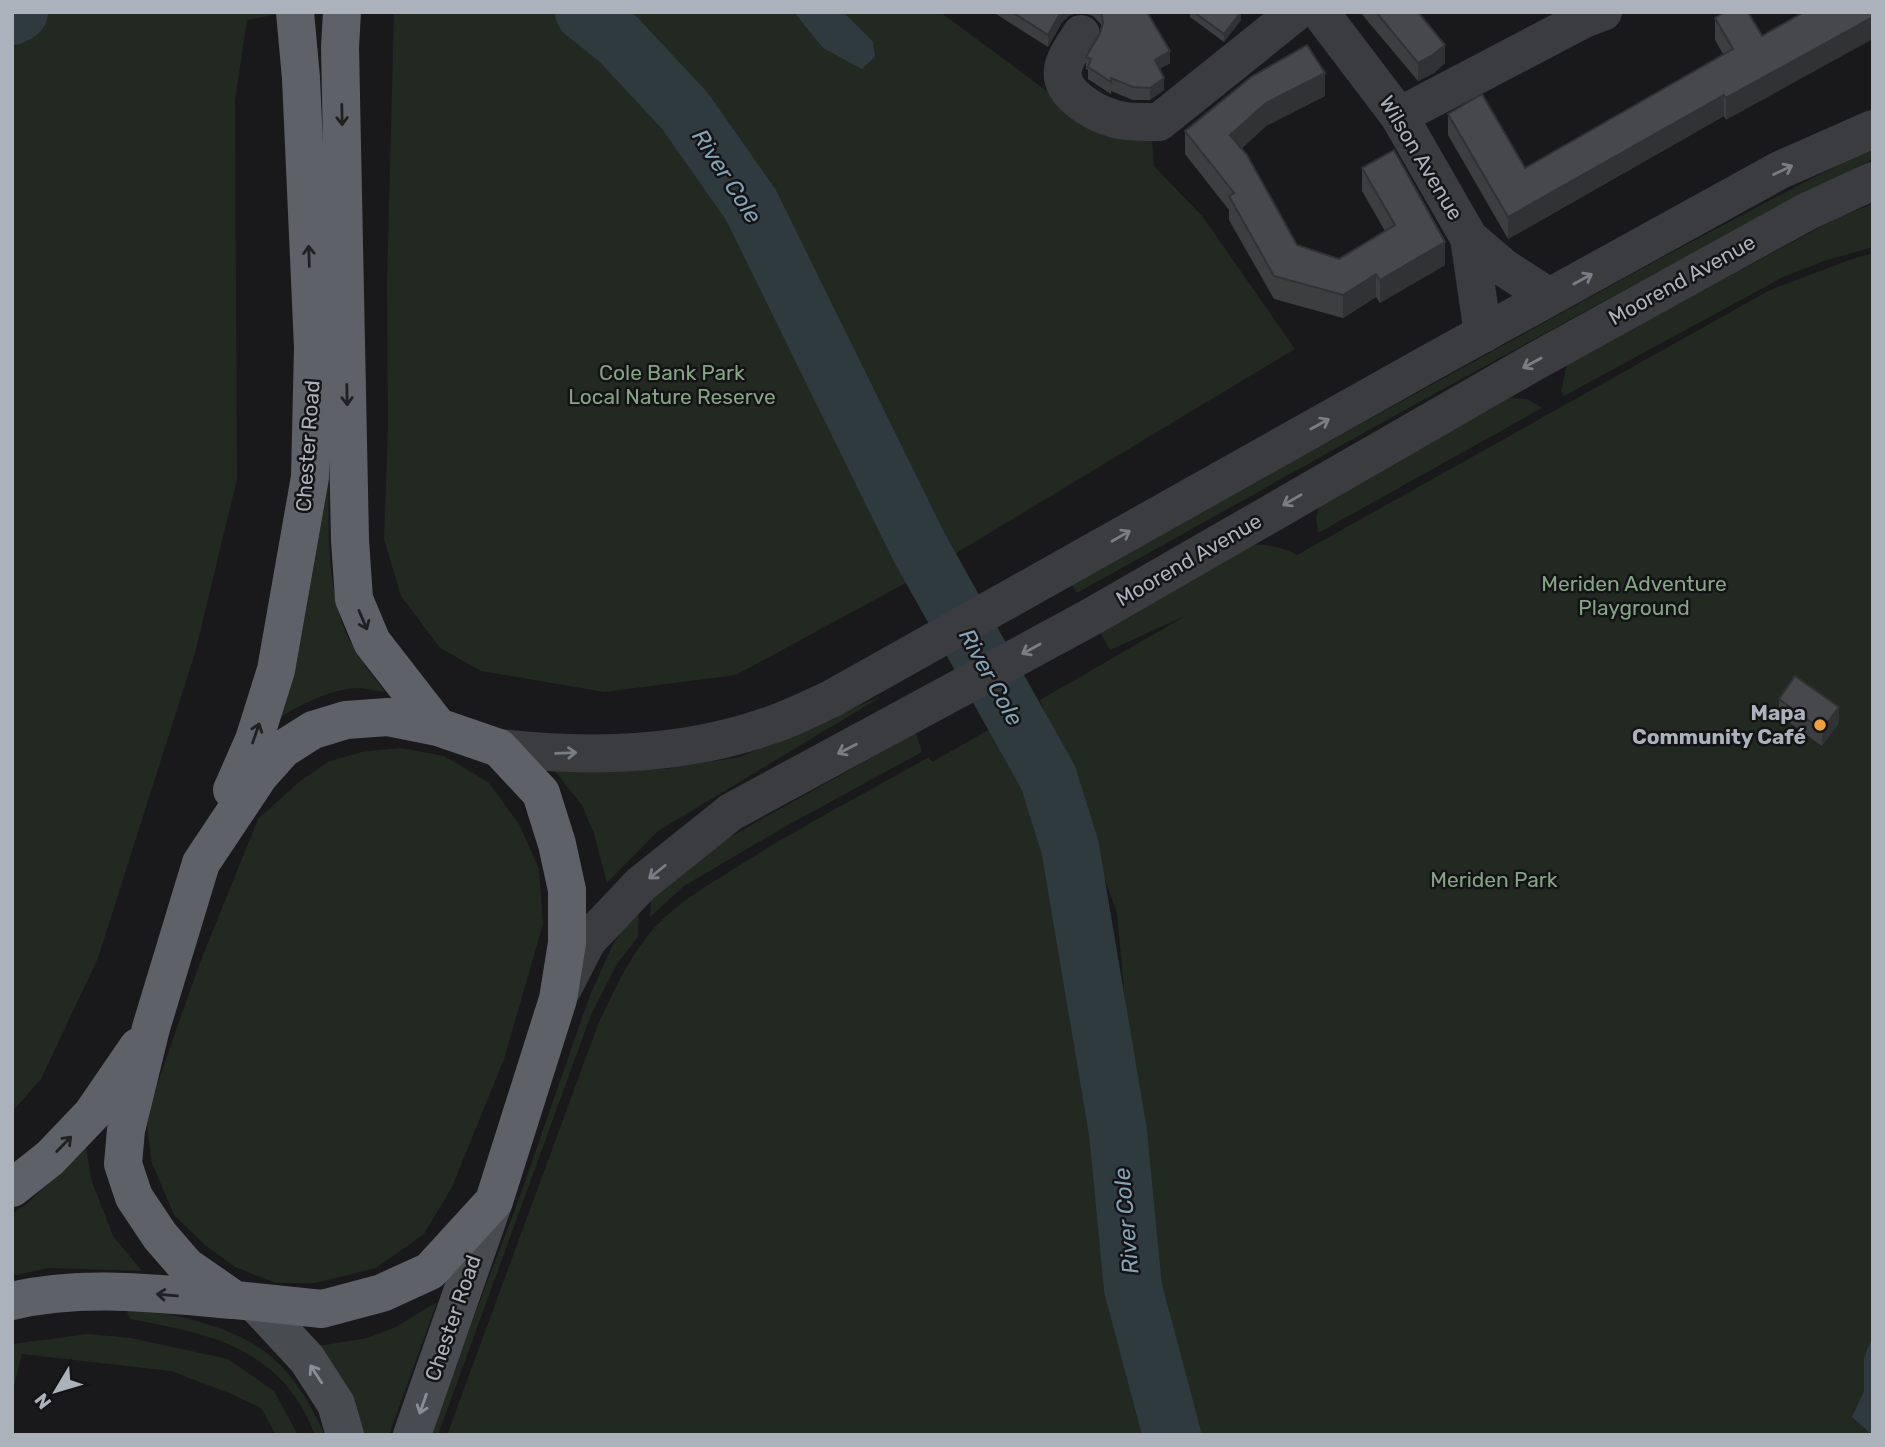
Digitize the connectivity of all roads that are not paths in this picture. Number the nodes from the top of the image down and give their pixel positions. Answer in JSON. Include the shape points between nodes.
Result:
{"nodes":[{"id":1,"x":1603,"y":12,"type":"edge"},
{"id":2,"x":1293,"y":14,"type":"edge"},
{"id":3,"x":296,"y":30,"type":"edge"},
{"id":4,"x":341,"y":30,"type":"edge"},
{"id":5,"x":1081,"y":34,"type":"dead end"},
{"id":6,"x":1399,"y":116,"type":"junction"},
{"id":7,"x":1873,"y":129,"type":"edge"},
{"id":8,"x":1873,"y":181,"type":"edge"},
{"id":9,"x":1469,"y":238,"type":"junction"},
{"id":10,"x":1549,"y":297,"type":"junction"},
{"id":11,"x":1483,"y":334,"type":"junction"},
{"id":12,"x":438,"y":727,"type":"junction"},
{"id":13,"x":499,"y":748,"type":"junction"},
{"id":14,"x":201,"y":863,"type":"junction"},
{"id":15,"x":558,"y":999,"type":"junction"},
{"id":16,"x":151,"y":1028,"type":"junction"},
{"id":17,"x":12,"y":1188,"type":"edge"},
{"id":18,"x":494,"y":1201,"type":"junction"},
{"id":19,"x":12,"y":1301,"type":"edge"},
{"id":20,"x":245,"y":1302,"type":"junction"},
{"id":21,"x":345,"y":1435,"type":"edge"},
{"id":22,"x":412,"y":1435,"type":"edge"}],
"edges":[{"from":1,"to":6,"type":"street"},
{"from":2,"to":5,"type":"street","via":[[1159,122],[1117,120],[1092,110],[1071,92],[1063,80],[1063,66]]},
{"from":2,"to":6,"type":"street","name":"Wilson Avenue"},
{"from":14,"to":3,"type":"highway","name":"Chester Road","one_way":true,"via":[[254,740],[276,670],[310,477],[313,347]]},
{"from":4,"to":12,"type":"highway","name":"Chester Road","one_way":true,"via":[[349,540],[354,599],[372,642]]},
{"from":6,"to":9,"type":"street","name":"Wilson Avenue"},
{"from":10,"to":7,"type":"street","one_way":true,"via":[[1780,170]]},
{"from":8,"to":15,"type":"street","name":"Moorend Avenue","one_way":true,"via":[[1805,212],[1546,355],[1091,617],[732,812],[640,884],[587,941]]},
{"from":9,"to":10,"type":"street","name":"Wilson Avenue"},
{"from":9,"to":11,"type":"street","name":"Wilson Avenue"},
{"from":10,"to":11,"type":"street"},
{"from":13,"to":11,"type":"street","one_way":true,"via":[[555,754],[622,752],[696,745],[771,726],[831,699]]},
{"from":12,"to":13,"type":"highway"},
{"from":12,"to":14,"type":"highway","via":[[388,718],[346,720],[313,730],[283,749],[258,776]]},
{"from":13,"to":15,"type":"highway","via":[[541,793],[557,844],[567,890],[567,943]]},
{"from":14,"to":16,"type":"highway"},
{"from":15,"to":18,"type":"highway"},
{"from":17,"to":16,"type":"highway","one_way":true,"via":[[50,1158],[92,1114]]},
{"from":16,"to":20,"type":"highway","via":[[126,1130],[123,1164],[134,1197],[186,1266]]},
{"from":18,"to":20,"type":"highway","via":[[430,1271],[382,1293],[322,1309]]},
{"from":18,"to":22,"type":"main road","name":"Chester Road","one_way":true},
{"from":20,"to":19,"type":"highway","one_way":true,"via":[[122,1292],[45,1293]]},
{"from":21,"to":20,"type":"main road","one_way":true,"via":[[336,1404],[307,1359]]}]}
